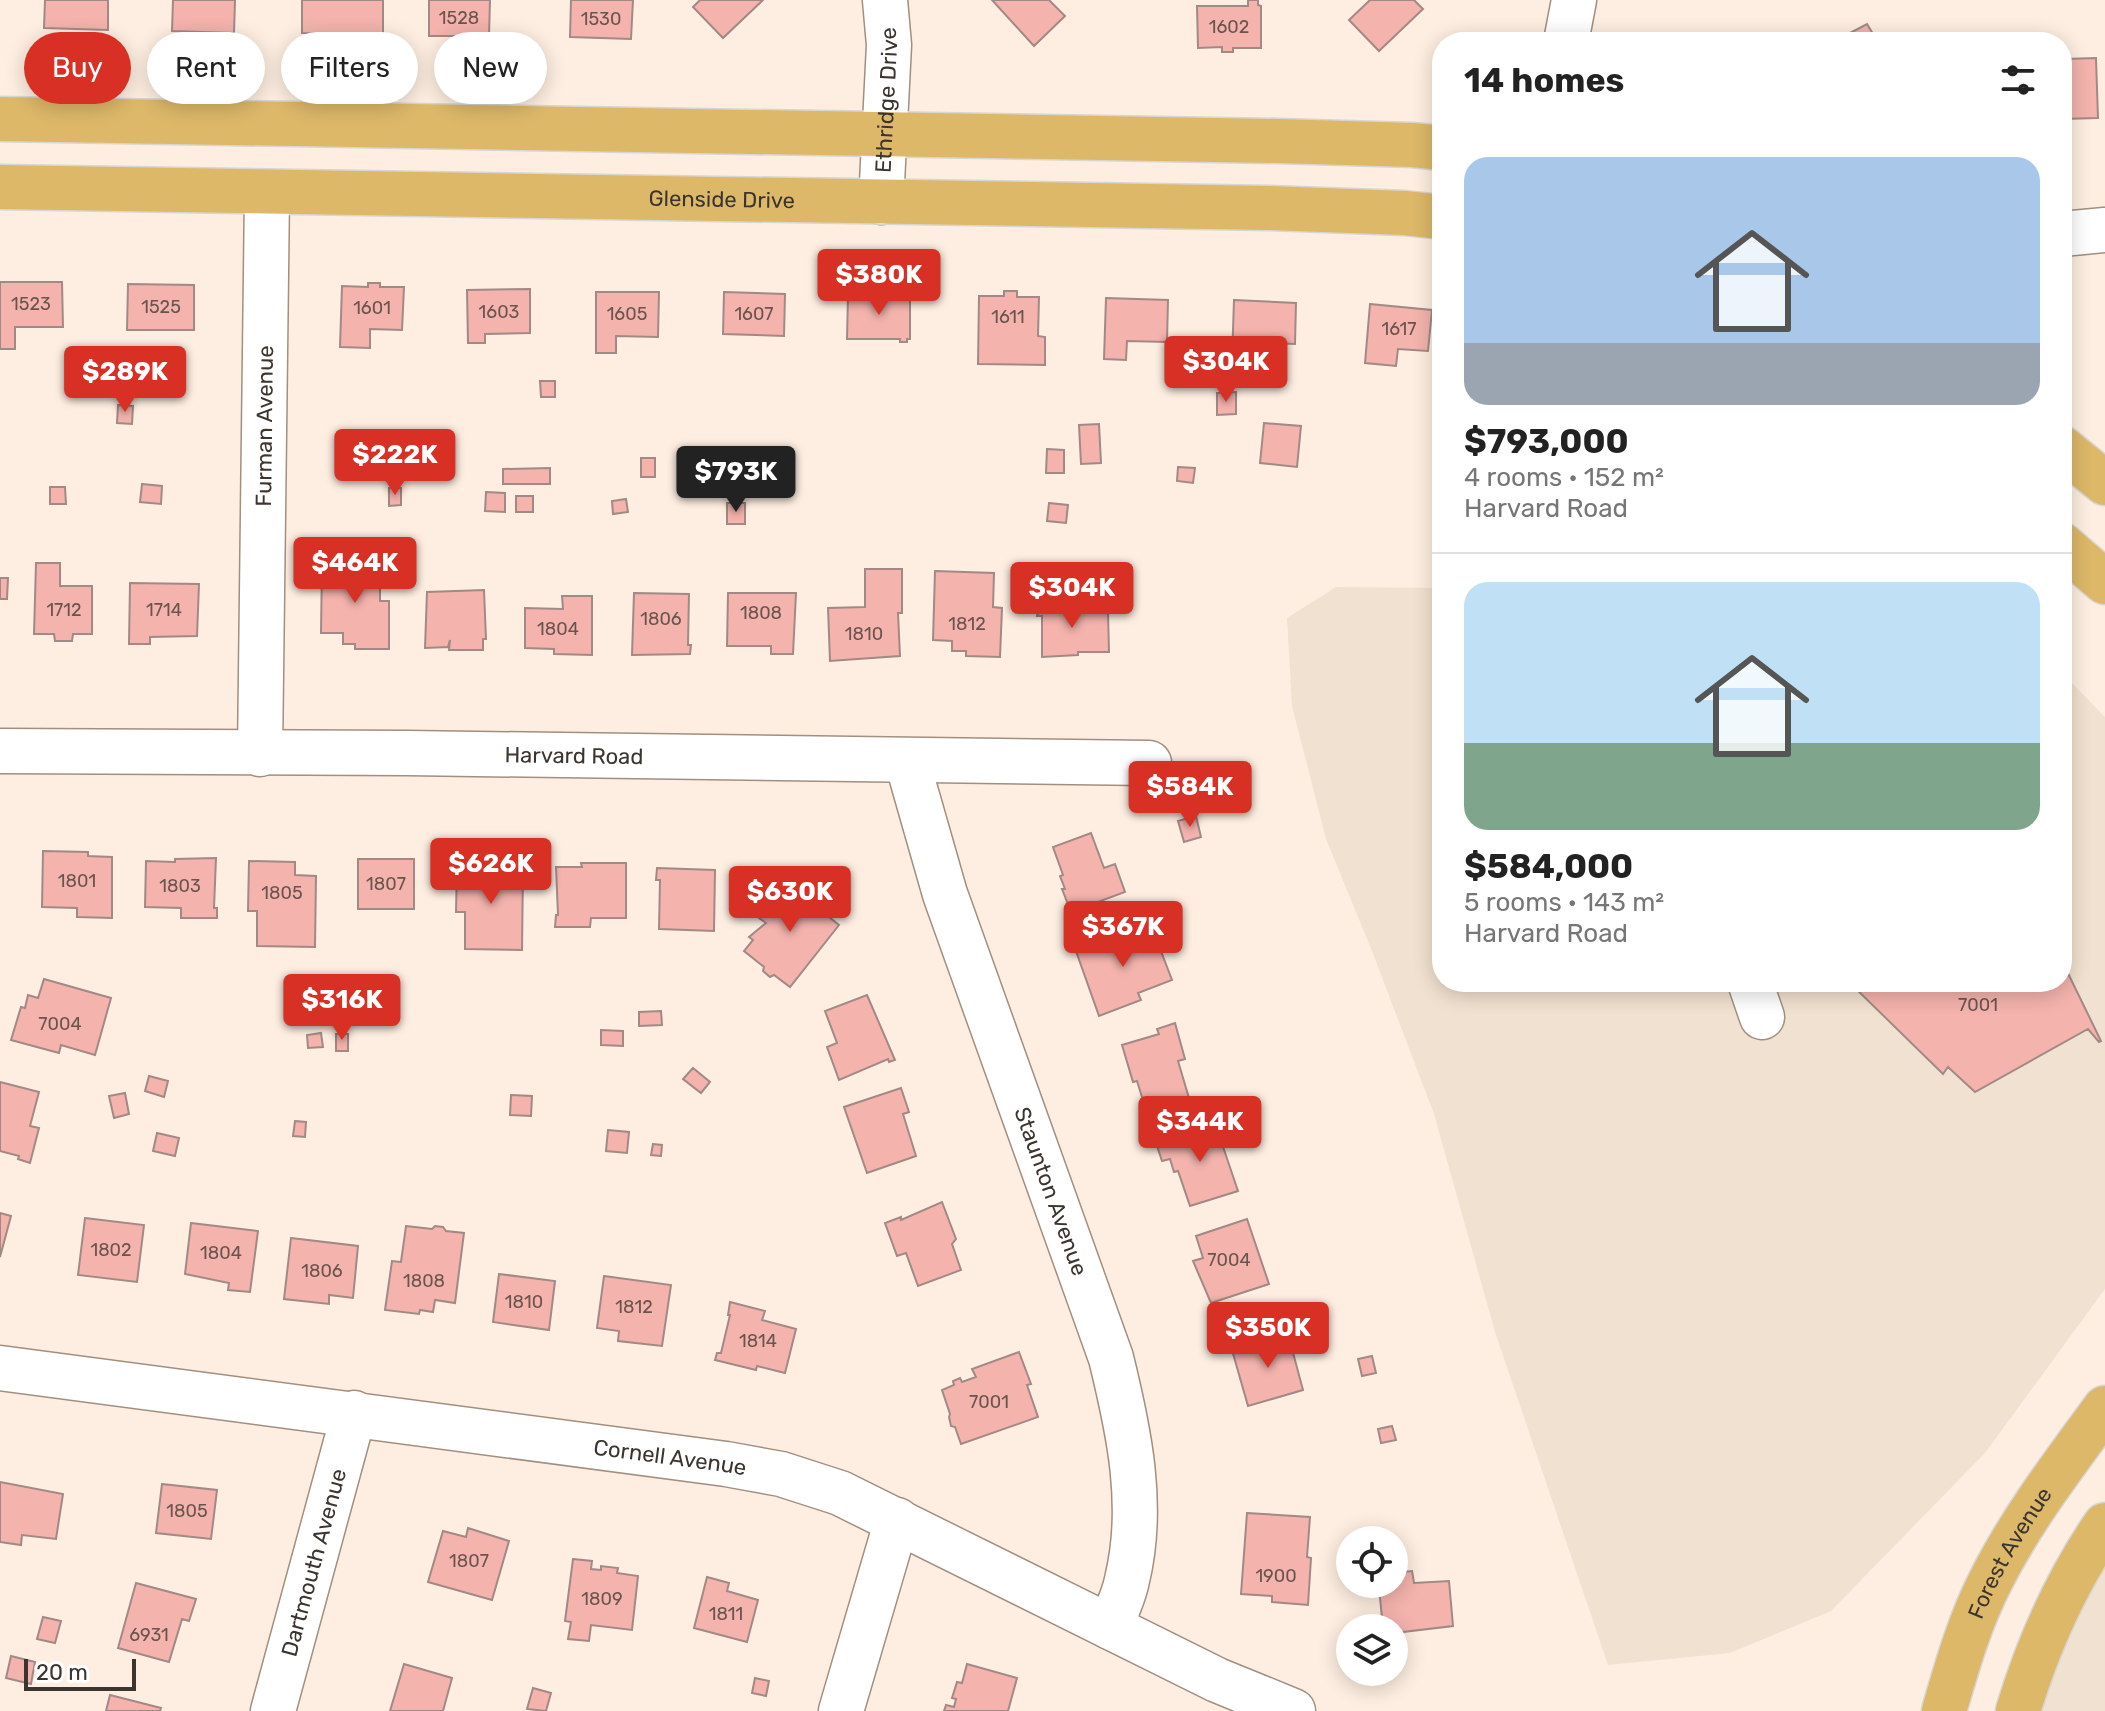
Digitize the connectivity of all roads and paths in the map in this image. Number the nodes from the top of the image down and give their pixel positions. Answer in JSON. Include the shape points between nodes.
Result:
{"nodes":[{"id":1,"x":885,"y":0,"type":"edge"},
{"id":2,"x":1574,"y":0,"type":"edge"},
{"id":3,"x":1568,"y":32,"type":"edge"},
{"id":4,"x":0,"y":119,"type":"edge"},
{"id":5,"x":885,"y":134,"type":"junction"},
{"id":6,"x":1432,"y":147,"type":"edge"},
{"id":7,"x":0,"y":187,"type":"edge"},
{"id":8,"x":267,"y":193,"type":"junction"},
{"id":9,"x":881,"y":202,"type":"junction"},
{"id":10,"x":1432,"y":216,"type":"edge"},
{"id":11,"x":2105,"y":230,"type":"edge"},
{"id":12,"x":2072,"y":233,"type":"edge"},
{"id":13,"x":2072,"y":456,"type":"edge"},
{"id":14,"x":2105,"y":483,"type":"edge"},
{"id":15,"x":2072,"y":554,"type":"edge"},
{"id":16,"x":2105,"y":582,"type":"edge"},
{"id":17,"x":0,"y":751,"type":"edge"},
{"id":18,"x":260,"y":754,"type":"junction"},
{"id":19,"x":907,"y":761,"type":"junction"},
{"id":20,"x":1149,"y":763,"type":"dead end"},
{"id":21,"x":0,"y":1368,"type":"edge"},
{"id":22,"x":2105,"y":1408,"type":"edge"},
{"id":23,"x":354,"y":1413,"type":"junction"},
{"id":24,"x":897,"y":1520,"type":"junction"},
{"id":25,"x":2105,"y":1525,"type":"edge"},
{"id":26,"x":1110,"y":1627,"type":"junction"},
{"id":27,"x":273,"y":1711,"type":"edge"},
{"id":28,"x":841,"y":1711,"type":"edge"},
{"id":29,"x":1293,"y":1711,"type":"edge"},
{"id":30,"x":1944,"y":1711,"type":"edge"},
{"id":31,"x":2018,"y":1711,"type":"edge"}],
"edges":[{"from":1,"to":5,"type":"street","name":"Ethridge Drive"},
{"from":2,"to":3,"type":"street"},
{"from":4,"to":5,"type":"main road"},
{"from":5,"to":6,"type":"main road"},
{"from":5,"to":9,"type":"street","name":"Ethridge Drive"},
{"from":7,"to":8,"type":"main road","name":"Glenside Drive"},
{"from":8,"to":9,"type":"main road","name":"Glenside Drive"},
{"from":8,"to":18,"type":"street","name":"Furman Avenue"},
{"from":9,"to":10,"type":"main road","name":"Glenside Drive","via":[[1309,209]]},
{"from":11,"to":12,"type":"street"},
{"from":13,"to":14,"type":"main road"},
{"from":15,"to":16,"type":"main road"},
{"from":17,"to":18,"type":"street","name":"Harvard Road"},
{"from":18,"to":19,"type":"street","name":"Harvard Road"},
{"from":19,"to":20,"type":"street","name":"Harvard Road"},
{"from":19,"to":26,"type":"street","name":"Staunton Avenue","via":[[945,894],[1111,1358],[1129,1428],[1134,1546]]},
{"from":21,"to":23,"type":"street","name":"Cornell Avenue"},
{"from":22,"to":30,"type":"main road","name":"Forest Avenue","via":[[2026,1518],[1991,1579]]},
{"from":23,"to":24,"type":"street","name":"Cornell Avenue","via":[[781,1474],[840,1493]]},
{"from":23,"to":27,"type":"street","name":"Dartmouth Avenue"},
{"from":24,"to":26,"type":"street","name":"Cornell Avenue"},
{"from":24,"to":28,"type":"street"},
{"from":25,"to":31,"type":"main road","via":[[2060,1601]]},
{"from":26,"to":29,"type":"street","name":"Cornell Avenue"}]}
